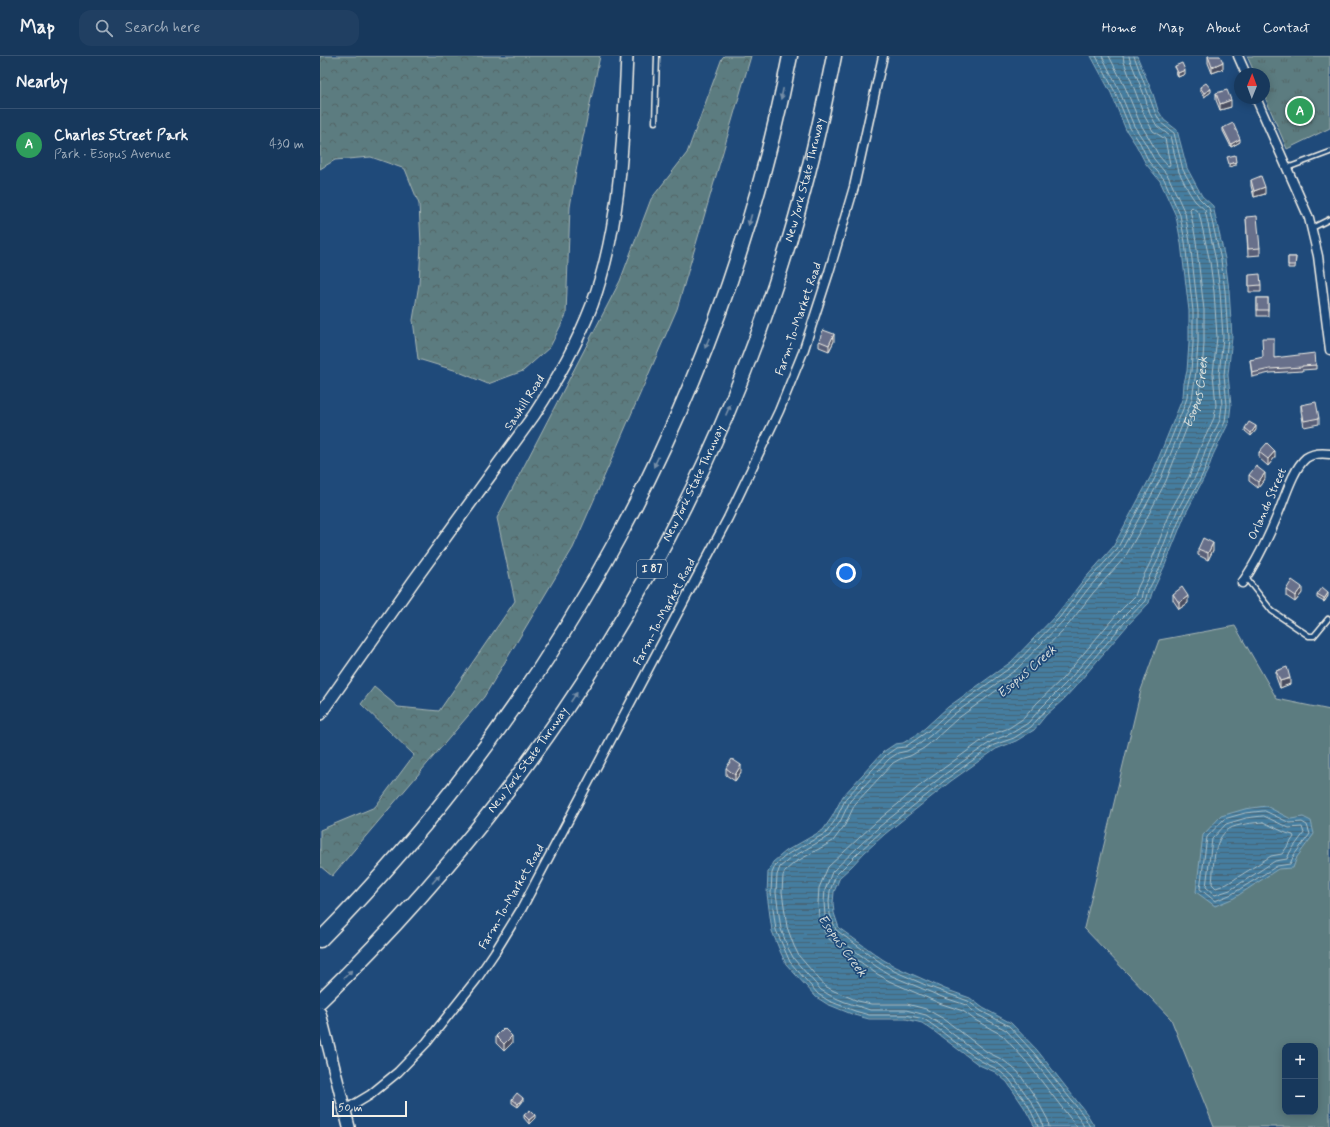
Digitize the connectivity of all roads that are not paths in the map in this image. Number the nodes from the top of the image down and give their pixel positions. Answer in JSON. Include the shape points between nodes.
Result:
{"nodes":[{"id":1,"x":627,"y":56,"type":"edge"},
{"id":2,"x":657,"y":56,"type":"edge"},
{"id":3,"x":790,"y":56,"type":"edge"},
{"id":4,"x":834,"y":56,"type":"edge"},
{"id":5,"x":883,"y":56,"type":"edge"},
{"id":6,"x":1238,"y":56,"type":"edge"},
{"id":7,"x":1243,"y":68,"type":"edge"},
{"id":8,"x":1259,"y":104,"type":"edge"},
{"id":9,"x":655,"y":122,"type":"dead end"},
{"id":10,"x":1330,"y":152,"type":"edge"},
{"id":11,"x":1287,"y":168,"type":"junction"},
{"id":12,"x":1330,"y":219,"type":"edge"},
{"id":13,"x":1312,"y":228,"type":"junction"},
{"id":14,"x":1330,"y":350,"type":"edge"},
{"id":15,"x":1330,"y":454,"type":"edge"},
{"id":16,"x":1244,"y":581,"type":"joint"},
{"id":17,"x":1328,"y":619,"type":"dead end"},
{"id":18,"x":320,"y":714,"type":"edge"},
{"id":19,"x":320,"y":940,"type":"edge"},
{"id":20,"x":320,"y":1001,"type":"edge"},
{"id":21,"x":320,"y":1013,"type":"edge"},
{"id":22,"x":345,"y":1110,"type":"junction"},
{"id":23,"x":349,"y":1127,"type":"edge"}],
"edges":[{"from":1,"to":18,"type":"street","name":"Sawkill Road","via":[[622,152],[612,229],[592,305],[572,350],[522,432]]},
{"from":2,"to":9,"type":"lane"},
{"from":3,"to":19,"type":"highway","one_way":true,"via":[[758,191],[738,260],[670,432],[619,537],[548,656],[507,718],[437,810],[395,860]]},
{"from":20,"to":4,"type":"highway","name":"New York State Thruway","number":"I 87","one_way":true,"via":[[378,944],[499,802],[585,681],[643,585],[710,450],[767,310],[806,181]]},
{"from":5,"to":22,"type":"street","name":"Farm-To-Market Road","via":[[854,187],[803,352],[728,518],[522,908],[495,952],[427,1042],[398,1072],[370,1095]]},
{"from":6,"to":7,"type":"street"},
{"from":8,"to":11,"type":"street"},
{"from":10,"to":11,"type":"lane"},
{"from":11,"to":13,"type":"street"},
{"from":12,"to":13,"type":"lane"},
{"from":13,"to":14,"type":"street"},
{"from":15,"to":16,"type":"street","name":"Orlando Street","via":[[1313,454],[1298,466],[1276,518]]},
{"from":16,"to":17,"type":"lane","via":[[1272,611],[1309,636],[1314,636]]},
{"from":21,"to":22,"type":"street"},
{"from":22,"to":23,"type":"street"}]}
